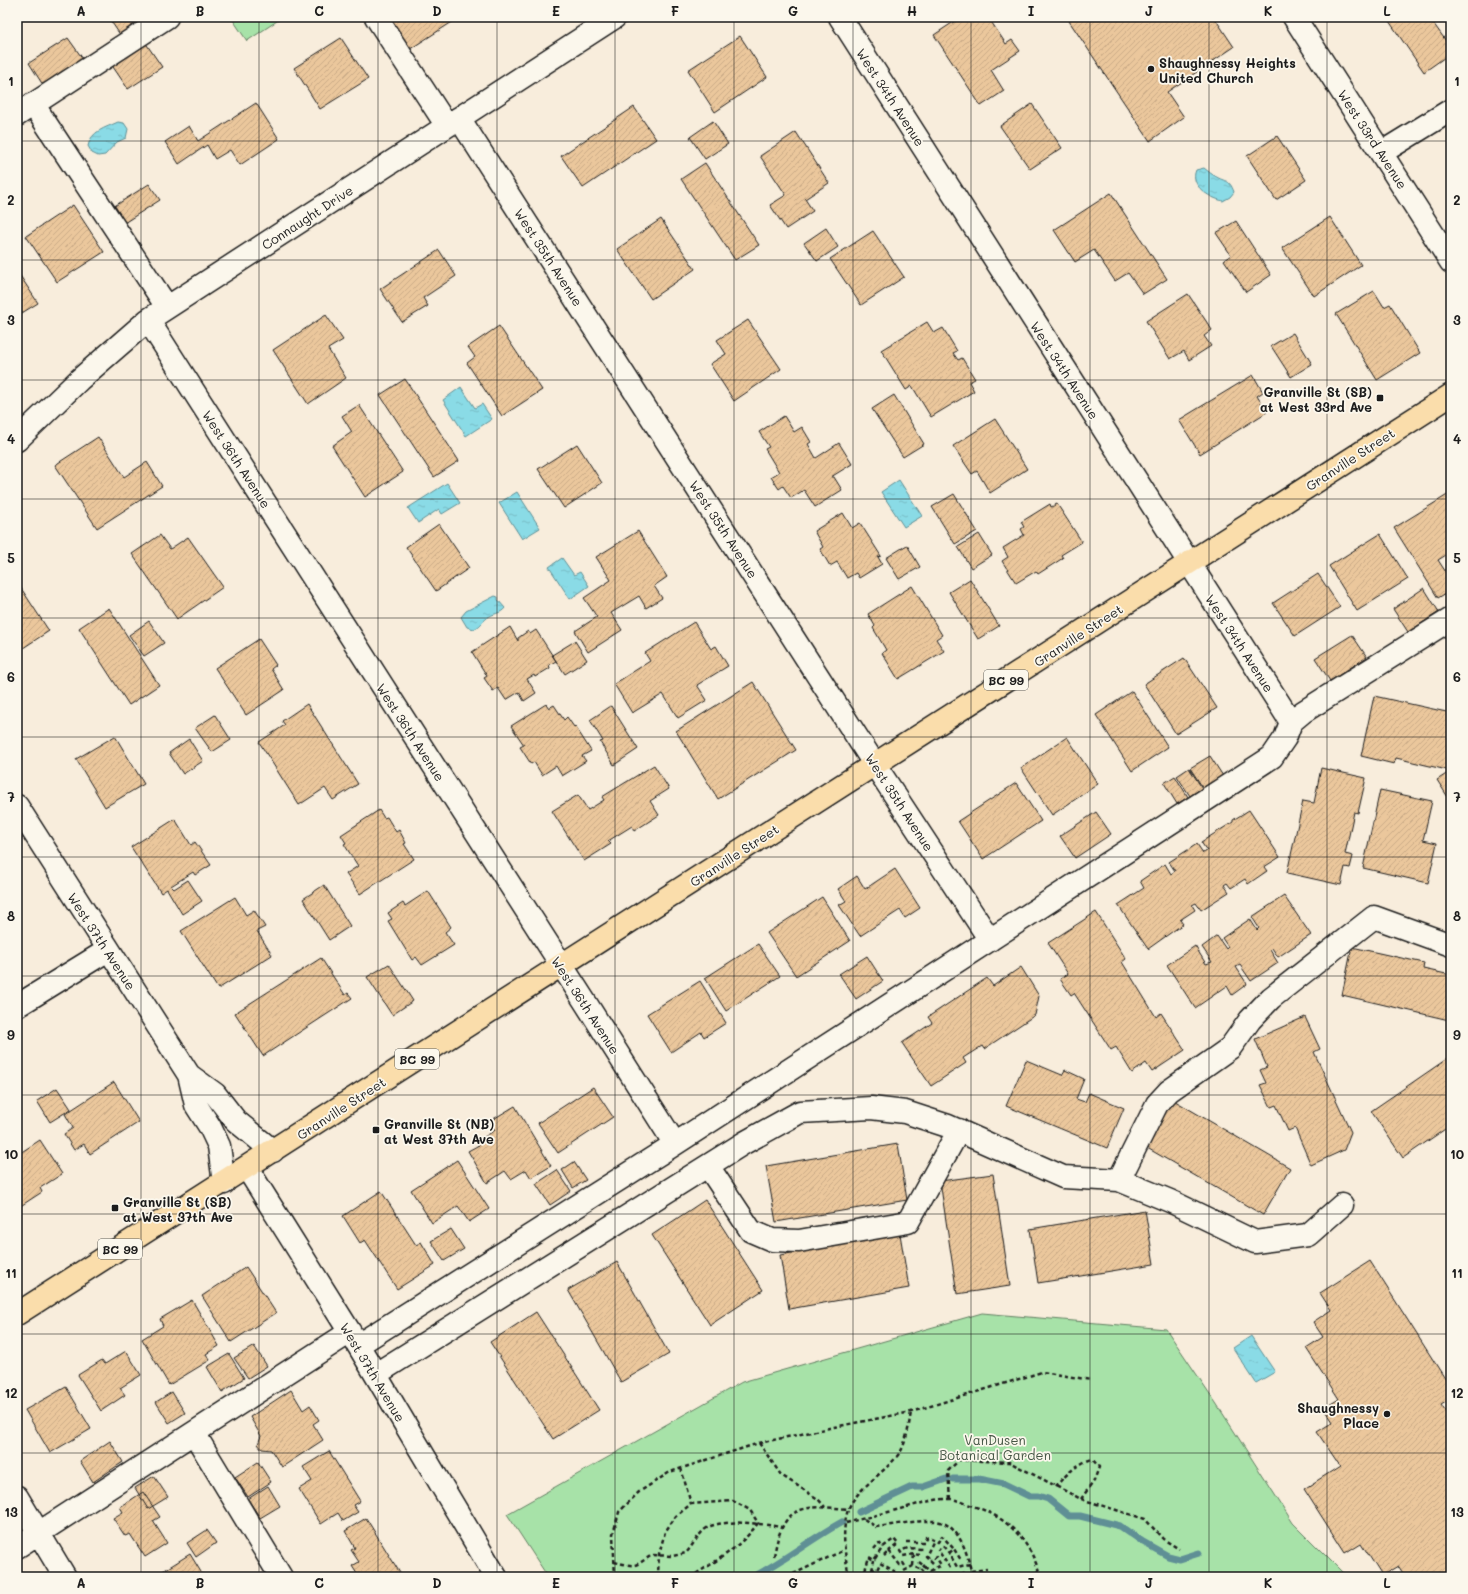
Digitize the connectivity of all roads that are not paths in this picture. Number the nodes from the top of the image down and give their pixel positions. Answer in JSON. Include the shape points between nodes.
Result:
{"nodes":[{"id":1,"x":167,"y":17,"type":"edge"},
{"id":2,"x":376,"y":17,"type":"edge"},
{"id":3,"x":615,"y":17,"type":"edge"},
{"id":4,"x":840,"y":17,"type":"edge"},
{"id":5,"x":1294,"y":17,"type":"edge"},
{"id":6,"x":25,"y":109,"type":"edge"},
{"id":7,"x":1451,"y":110,"type":"edge"},
{"id":8,"x":453,"y":122,"type":"junction"},
{"id":9,"x":1382,"y":153,"type":"junction"},
{"id":10,"x":1451,"y":262,"type":"edge"},
{"id":11,"x":167,"y":307,"type":"junction"},
{"id":12,"x":148,"y":320,"type":"junction"},
{"id":13,"x":1451,"y":395,"type":"edge"},
{"id":14,"x":17,"y":440,"type":"edge"},
{"id":15,"x":1189,"y":563,"type":"junction"},
{"id":16,"x":1449,"y":625,"type":"edge"},
{"id":17,"x":1291,"y":722,"type":"junction"},
{"id":18,"x":875,"y":765,"type":"junction"},
{"id":19,"x":17,"y":806,"type":"edge"},
{"id":20,"x":990,"y":940,"type":"junction"},
{"id":21,"x":1451,"y":945,"type":"edge"},
{"id":22,"x":108,"y":950,"type":"junction"},
{"id":23,"x":561,"y":966,"type":"junction"},
{"id":24,"x":17,"y":1006,"type":"edge"},
{"id":25,"x":189,"y":1075,"type":"junction"},
{"id":26,"x":959,"y":1130,"type":"junction"},
{"id":27,"x":674,"y":1144,"type":"junction"},
{"id":28,"x":273,"y":1152,"type":"junction"},
{"id":29,"x":708,"y":1166,"type":"junction"},
{"id":30,"x":247,"y":1168,"type":"junction"},
{"id":31,"x":1119,"y":1180,"type":"junction"},
{"id":32,"x":224,"y":1183,"type":"junction"},
{"id":33,"x":1342,"y":1205,"type":"dead end"},
{"id":34,"x":17,"y":1314,"type":"edge"},
{"id":35,"x":354,"y":1338,"type":"junction"},
{"id":36,"x":376,"y":1374,"type":"junction"},
{"id":37,"x":194,"y":1433,"type":"junction"},
{"id":38,"x":17,"y":1497,"type":"edge"},
{"id":39,"x":39,"y":1533,"type":"junction"},
{"id":40,"x":17,"y":1547,"type":"edge"},
{"id":41,"x":65,"y":1577,"type":"edge"},
{"id":42,"x":281,"y":1577,"type":"edge"},
{"id":43,"x":496,"y":1577,"type":"edge"}],
"edges":[{"from":1,"to":6,"type":"street"},
{"from":2,"to":8,"type":"street","name":"West 35th Avenue"},
{"from":3,"to":8,"type":"street","name":"Connaught Drive"},
{"from":4,"to":15,"type":"street","name":"West 34th Avenue"},
{"from":5,"to":9,"type":"street","name":"West 33rd Avenue"},
{"from":6,"to":11,"type":"street"},
{"from":7,"to":9,"type":"street"},
{"from":8,"to":11,"type":"street","name":"Connaught Drive"},
{"from":8,"to":18,"type":"street","name":"West 35th Avenue"},
{"from":9,"to":10,"type":"street","name":"West 33rd Avenue"},
{"from":11,"to":12,"type":"street","name":"Connaught Drive"},
{"from":12,"to":14,"type":"street","name":"Connaught Drive","via":[[79,380]]},
{"from":12,"to":23,"type":"street","name":"West 36th Avenue"},
{"from":13,"to":15,"type":"highway","name":"Granville Street","number":"BC 99"},
{"from":15,"to":17,"type":"street","name":"West 34th Avenue"},
{"from":15,"to":18,"type":"highway","name":"Granville Street","number":"BC 99"},
{"from":16,"to":17,"type":"street","via":[[1303,712]]},
{"from":17,"to":20,"type":"street","via":[[1285,738],[1272,757]]},
{"from":18,"to":20,"type":"street","name":"West 35th Avenue"},
{"from":18,"to":23,"type":"highway","name":"Granville Street","number":"BC 99"},
{"from":19,"to":22,"type":"street","name":"West 37th Avenue"},
{"from":20,"to":27,"type":"street"},
{"from":21,"to":31,"type":"street","via":[[1374,917],[1270,998],[1230,1048],[1169,1091],[1156,1104]]},
{"from":22,"to":24,"type":"street"},
{"from":22,"to":25,"type":"street","name":"West 37th Avenue"},
{"from":23,"to":27,"type":"street","name":"West 36th Avenue"},
{"from":23,"to":28,"type":"highway","name":"Granville Street","number":"BC 99"},
{"from":25,"to":28,"type":"street","name":"West 37th Avenue","via":[[215,1094],[236,1121]]},
{"from":25,"to":32,"type":"street","name":"West 37th Avenue","via":[[196,1105],[218,1146]]},
{"from":26,"to":29,"type":"street","via":[[905,1112],[871,1108],[800,1112]]},
{"from":26,"to":29,"type":"street","via":[[908,1222],[799,1241],[772,1240],[751,1231]]},
{"from":26,"to":31,"type":"street","via":[[1063,1177]]},
{"from":27,"to":35,"type":"street"},
{"from":28,"to":30,"type":"highway","name":"Granville Street","number":"BC 99"},
{"from":29,"to":36,"type":"street"},
{"from":30,"to":32,"type":"highway","name":"Granville Street","number":"BC 99"},
{"from":30,"to":35,"type":"street","name":"West 37th Avenue"},
{"from":31,"to":33,"type":"street","via":[[1170,1200],[1255,1242],[1308,1235]]},
{"from":32,"to":34,"type":"highway","name":"Granville Street","number":"BC 99"},
{"from":35,"to":36,"type":"street","name":"West 37th Avenue"},
{"from":35,"to":37,"type":"street"},
{"from":36,"to":43,"type":"street","name":"West 37th Avenue"},
{"from":37,"to":39,"type":"street"},
{"from":37,"to":42,"type":"street"},
{"from":38,"to":39,"type":"street"},
{"from":39,"to":40,"type":"street"},
{"from":39,"to":41,"type":"street"}]}
